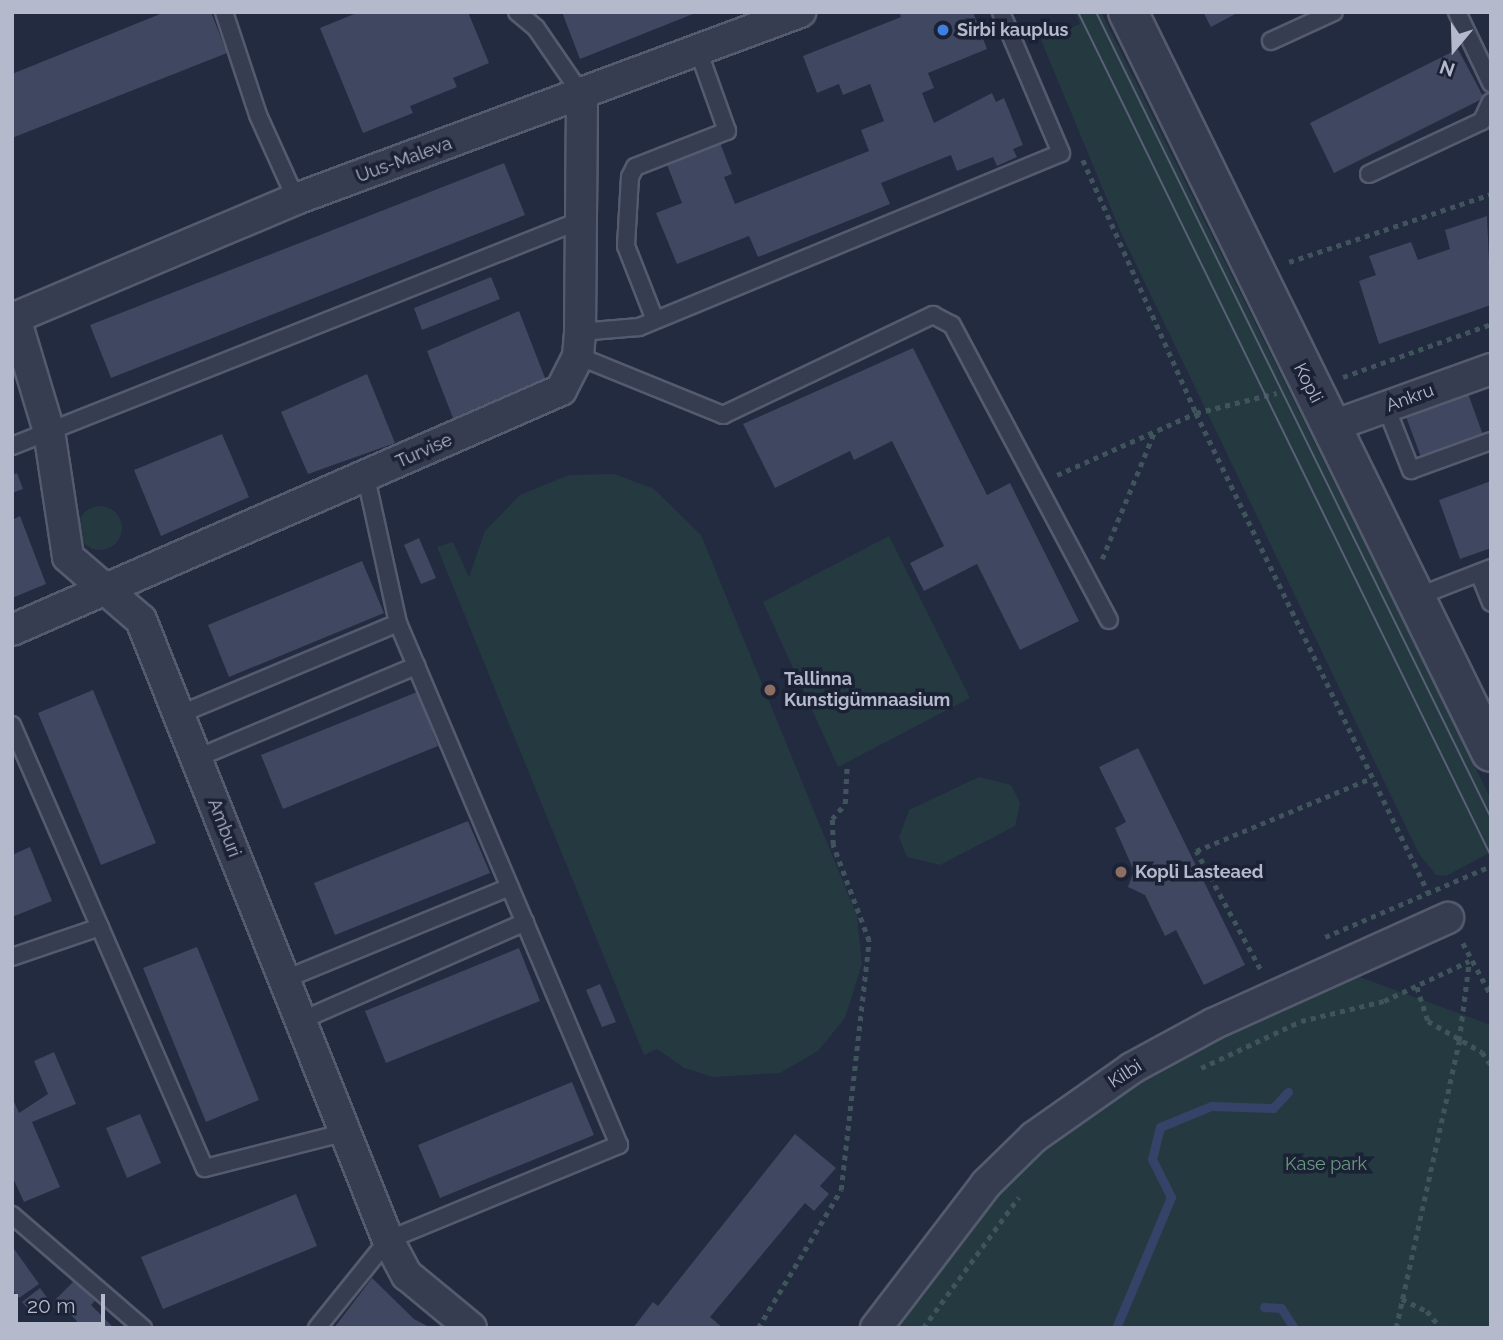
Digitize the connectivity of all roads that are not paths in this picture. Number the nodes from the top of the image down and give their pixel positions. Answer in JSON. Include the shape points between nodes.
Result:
{"nodes":[{"id":1,"x":224,"y":12,"type":"edge"},
{"id":2,"x":517,"y":12,"type":"edge"},
{"id":3,"x":800,"y":12,"type":"edge"},
{"id":4,"x":1000,"y":12,"type":"edge"},
{"id":5,"x":1128,"y":12,"type":"edge"},
{"id":6,"x":1334,"y":12,"type":"edge"},
{"id":7,"x":1457,"y":12,"type":"edge"},
{"id":8,"x":1271,"y":41,"type":"dead end"},
{"id":9,"x":699,"y":53,"type":"junction"},
{"id":10,"x":1489,"y":72,"type":"edge"},
{"id":11,"x":582,"y":95,"type":"junction"},
{"id":12,"x":1491,"y":102,"type":"edge"},
{"id":13,"x":1369,"y":174,"type":"dead end"},
{"id":14,"x":296,"y":199,"type":"junction"},
{"id":15,"x":584,"y":219,"type":"junction"},
{"id":16,"x":14,"y":319,"type":"edge"},
{"id":17,"x":654,"y":320,"type":"junction"},
{"id":18,"x":579,"y":344,"type":"junction"},
{"id":19,"x":1491,"y":369,"type":"edge"},
{"id":20,"x":1386,"y":407,"type":"junction"},
{"id":21,"x":1330,"y":428,"type":"junction"},
{"id":22,"x":49,"y":431,"type":"junction"},
{"id":23,"x":1491,"y":441,"type":"edge"},
{"id":24,"x":12,"y":446,"type":"edge"},
{"id":25,"x":366,"y":477,"type":"junction"},
{"id":26,"x":1485,"y":570,"type":"edge"},
{"id":27,"x":110,"y":591,"type":"junction"},
{"id":28,"x":1414,"y":598,"type":"junction"},
{"id":29,"x":1491,"y":603,"type":"edge"},
{"id":30,"x":1109,"y":620,"type":"dead end"},
{"id":31,"x":398,"y":623,"type":"junction"},
{"id":32,"x":12,"y":630,"type":"edge"},
{"id":33,"x":416,"y":666,"type":"junction"},
{"id":34,"x":178,"y":715,"type":"junction"},
{"id":35,"x":12,"y":725,"type":"edge"},
{"id":36,"x":1491,"y":752,"type":"edge"},
{"id":37,"x":197,"y":758,"type":"junction"},
{"id":38,"x":510,"y":887,"type":"junction"},
{"id":39,"x":1448,"y":918,"type":"road end"},
{"id":40,"x":525,"y":922,"type":"junction"},
{"id":41,"x":100,"y":927,"type":"junction"},
{"id":42,"x":12,"y":957,"type":"edge"},
{"id":43,"x":284,"y":980,"type":"junction"},
{"id":44,"x":300,"y":1021,"type":"junction"},
{"id":45,"x":342,"y":1133,"type":"junction"},
{"id":46,"x":12,"y":1215,"type":"edge"},
{"id":47,"x":388,"y":1240,"type":"junction"},
{"id":48,"x":143,"y":1328,"type":"edge"},
{"id":49,"x":317,"y":1328,"type":"edge"},
{"id":50,"x":471,"y":1328,"type":"edge"},
{"id":51,"x":876,"y":1328,"type":"edge"}],
"edges":[{"from":1,"to":14,"type":"lane","via":[[258,115]]},
{"from":2,"to":11,"type":"lane","via":[[536,28]]},
{"from":3,"to":9,"type":"street","name":"Uus-Maleva"},
{"from":4,"to":17,"type":"lane","via":[[1061,153]]},
{"from":5,"to":21,"type":"street","name":"Kopli","via":[[1321,380]]},
{"from":6,"to":8,"type":"lane"},
{"from":7,"to":10,"type":"lane"},
{"from":9,"to":11,"type":"street","name":"Uus-Maleva"},
{"from":9,"to":17,"type":"lane","via":[[727,131],[635,167],[630,177],[626,246]]},
{"from":11,"to":14,"type":"street","name":"Uus-Maleva"},
{"from":11,"to":15,"type":"street","name":"Turvise"},
{"from":12,"to":13,"type":"lane","via":[[1482,121]]},
{"from":14,"to":16,"type":"street","name":"Uus-Maleva"},
{"from":15,"to":18,"type":"street","name":"Turvise"},
{"from":15,"to":22,"type":"lane"},
{"from":16,"to":22,"type":"street","name":"Amburi"},
{"from":17,"to":18,"type":"lane"},
{"from":18,"to":25,"type":"street","name":"Turvise","via":[[561,390]]},
{"from":18,"to":30,"type":"lane","via":[[723,415],[933,316],[952,325],[969,347]]},
{"from":19,"to":20,"type":"street","name":"Ankru"},
{"from":20,"to":21,"type":"street","name":"Ankru"},
{"from":20,"to":23,"type":"lane","via":[[1411,470]]},
{"from":21,"to":28,"type":"street","name":"Kopli"},
{"from":22,"to":24,"type":"lane"},
{"from":22,"to":27,"type":"street","name":"Amburi","via":[[68,557]]},
{"from":25,"to":27,"type":"street","name":"Turvise"},
{"from":25,"to":31,"type":"lane"},
{"from":26,"to":28,"type":"lane"},
{"from":26,"to":29,"type":"lane"},
{"from":27,"to":32,"type":"street","name":"Turvise"},
{"from":27,"to":34,"type":"street","name":"Amburi","via":[[141,620]]},
{"from":28,"to":36,"type":"street","name":"Kopli"},
{"from":31,"to":33,"type":"lane"},
{"from":31,"to":34,"type":"lane"},
{"from":33,"to":37,"type":"lane"},
{"from":33,"to":38,"type":"lane"},
{"from":34,"to":37,"type":"street","name":"Amburi"},
{"from":35,"to":41,"type":"lane"},
{"from":37,"to":43,"type":"street","name":"Amburi"},
{"from":38,"to":40,"type":"lane"},
{"from":38,"to":43,"type":"lane"},
{"from":39,"to":51,"type":"street","name":"Kilbi","via":[[1213,1024],[1132,1068],[1034,1137],[986,1184],[926,1271]]},
{"from":40,"to":44,"type":"lane"},
{"from":40,"to":47,"type":"lane","via":[[619,1145]]},
{"from":41,"to":42,"type":"lane"},
{"from":41,"to":45,"type":"lane","via":[[205,1168]]},
{"from":43,"to":44,"type":"street","name":"Amburi"},
{"from":44,"to":45,"type":"street","name":"Amburi"},
{"from":45,"to":47,"type":"street","name":"Amburi"},
{"from":46,"to":48,"type":"lane"},
{"from":47,"to":49,"type":"lane"},
{"from":47,"to":50,"type":"street","name":"Amburi","via":[[407,1275]]}]}
